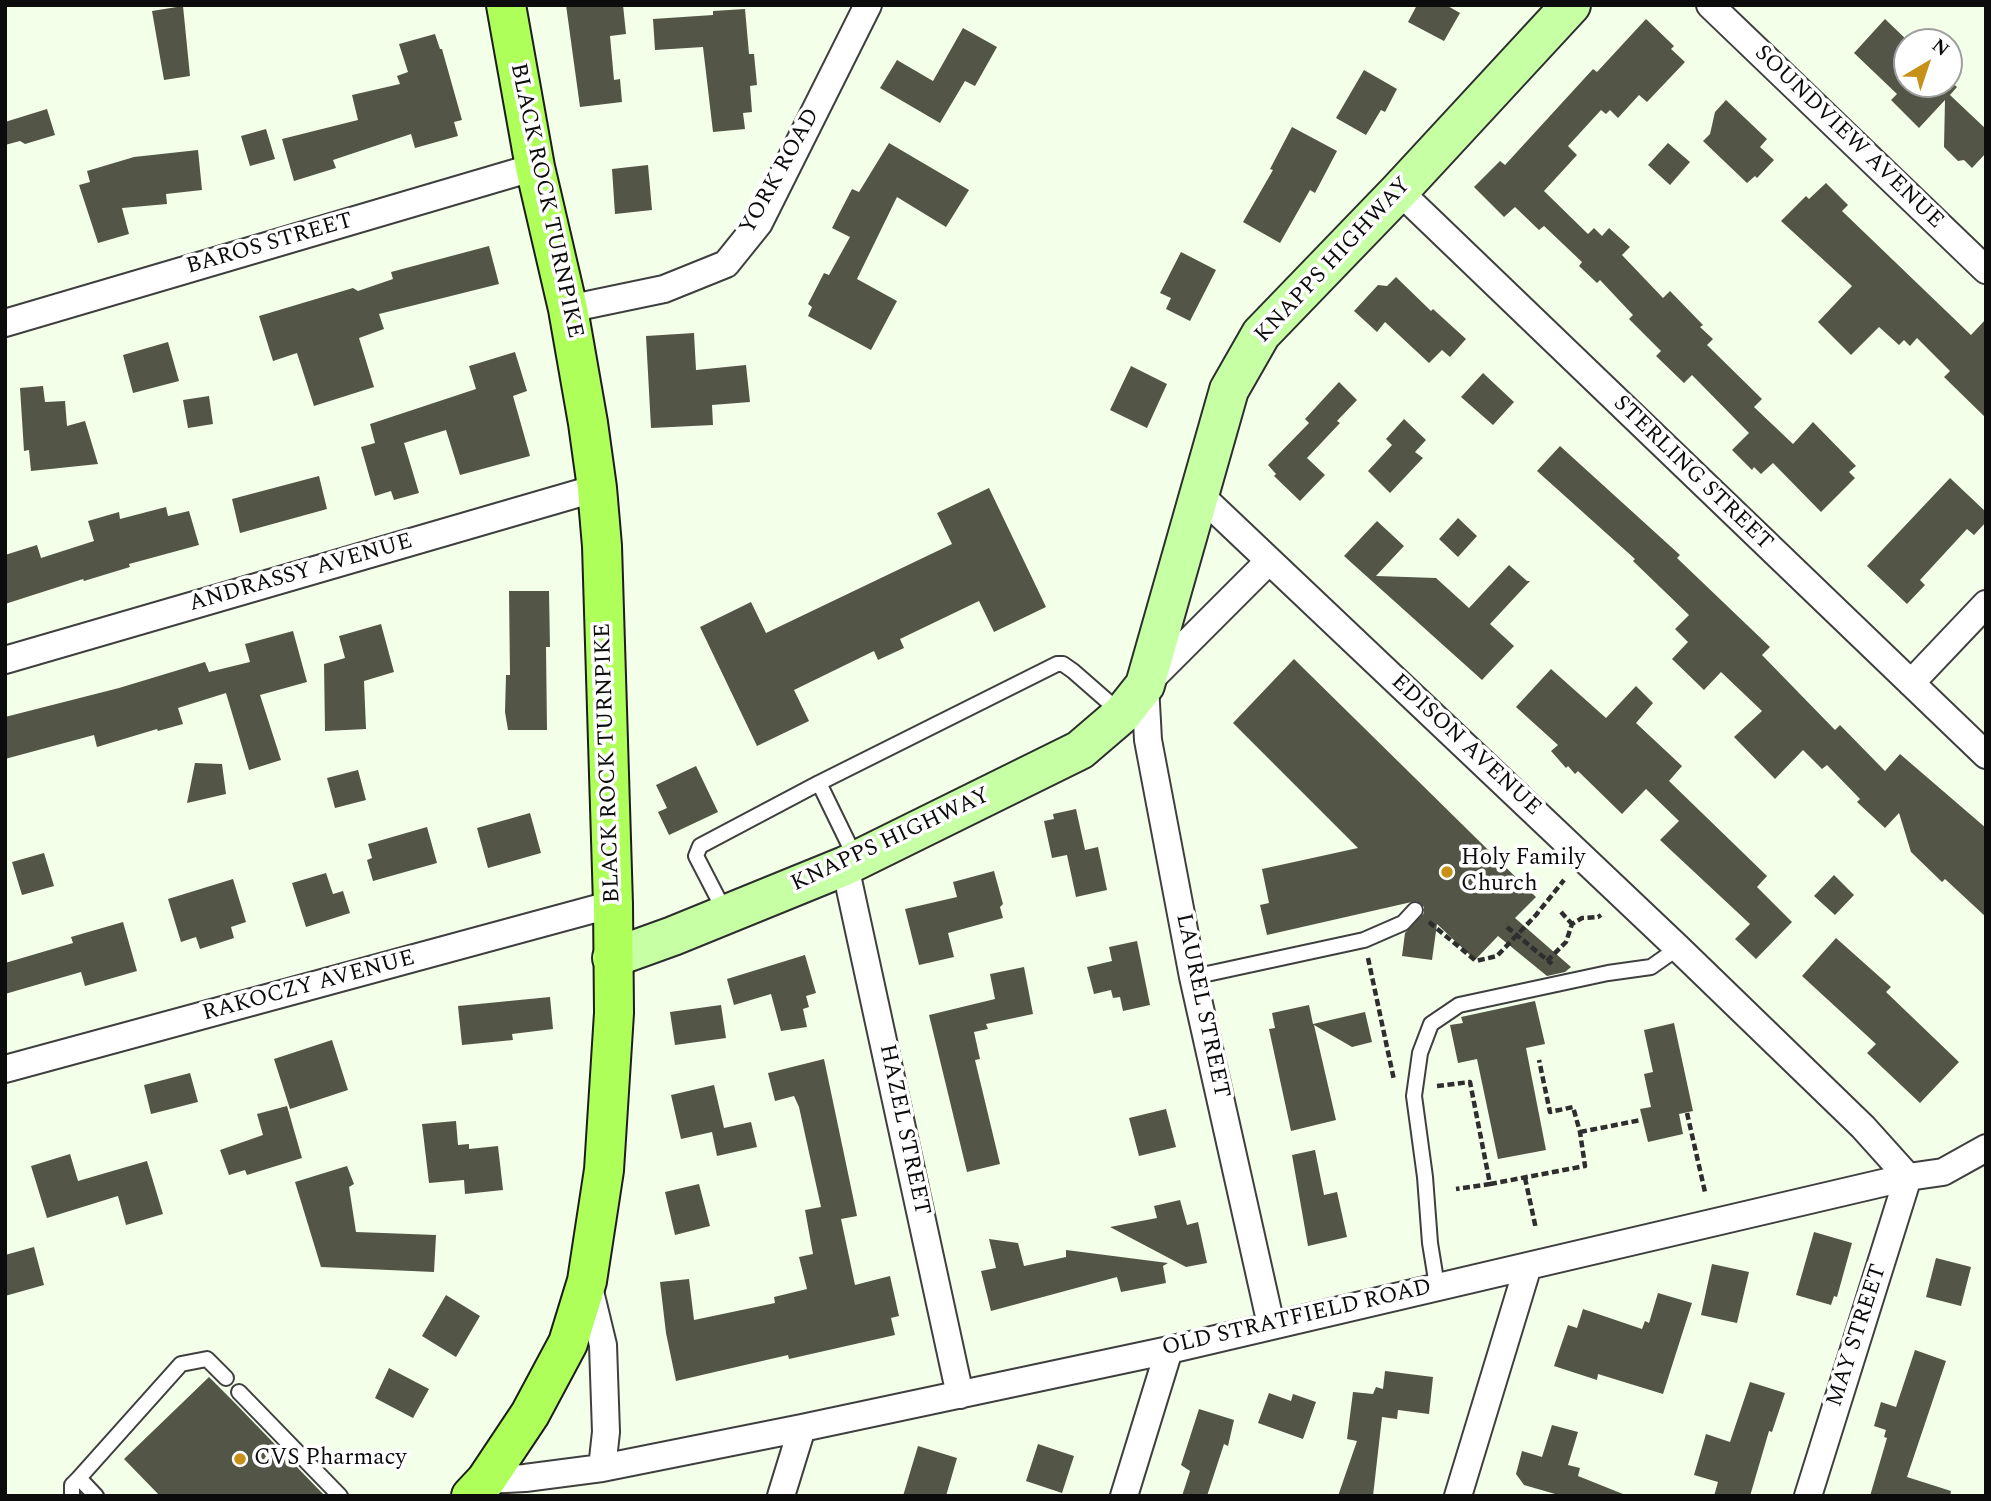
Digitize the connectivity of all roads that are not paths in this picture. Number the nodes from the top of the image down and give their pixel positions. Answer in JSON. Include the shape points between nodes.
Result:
{"nodes":[{"id":1,"x":506,"y":5,"type":"edge"},
{"id":2,"x":868,"y":5,"type":"edge"},
{"id":3,"x":1571,"y":5,"type":"edge"},
{"id":4,"x":1710,"y":5,"type":"edge"},
{"id":5,"x":535,"y":167,"type":"junction"},
{"id":6,"x":1399,"y":191,"type":"junction"},
{"id":7,"x":1986,"y":270,"type":"edge"},
{"id":8,"x":569,"y":309,"type":"junction"},
{"id":9,"x":5,"y":323,"type":"edge"},
{"id":10,"x":597,"y":488,"type":"junction"},
{"id":11,"x":1199,"y":494,"type":"junction"},
{"id":12,"x":1268,"y":562,"type":"junction"},
{"id":13,"x":1986,"y":604,"type":"edge"},
{"id":14,"x":5,"y":660,"type":"edge"},
{"id":15,"x":1911,"y":683,"type":"junction"},
{"id":16,"x":1134,"y":700,"type":"junction"},
{"id":17,"x":1986,"y":755,"type":"edge"},
{"id":18,"x":819,"y":783,"type":"junction"},
{"id":19,"x":851,"y":863,"type":"junction"},
{"id":20,"x":613,"y":904,"type":"junction"},
{"id":21,"x":1415,"y":910,"type":"road end"},
{"id":22,"x":726,"y":914,"type":"junction"},
{"id":23,"x":1678,"y":948,"type":"junction"},
{"id":24,"x":612,"y":958,"type":"junction"},
{"id":25,"x":1193,"y":976,"type":"junction"},
{"id":26,"x":5,"y":1069,"type":"edge"},
{"id":27,"x":1986,"y":1148,"type":"edge"},
{"id":28,"x":1908,"y":1177,"type":"junction"},
{"id":29,"x":1528,"y":1266,"type":"junction"},
{"id":30,"x":587,"y":1281,"type":"junction"},
{"id":31,"x":1437,"y":1286,"type":"junction"},
{"id":32,"x":1271,"y":1325,"type":"junction"},
{"id":33,"x":1169,"y":1350,"type":"junction"},
{"id":34,"x":226,"y":1378,"type":"dead end"},
{"id":35,"x":239,"y":1392,"type":"dead end"},
{"id":36,"x":960,"y":1395,"type":"junction"},
{"id":37,"x":802,"y":1428,"type":"junction"},
{"id":38,"x":602,"y":1468,"type":"junction"},
{"id":39,"x":79,"y":1478,"type":"junction"},
{"id":40,"x":478,"y":1488,"type":"edge"},
{"id":41,"x":72,"y":1496,"type":"edge"},
{"id":42,"x":96,"y":1496,"type":"edge"},
{"id":43,"x":340,"y":1496,"type":"edge"},
{"id":44,"x":781,"y":1496,"type":"edge"},
{"id":45,"x":1124,"y":1496,"type":"edge"},
{"id":46,"x":1458,"y":1496,"type":"edge"},
{"id":47,"x":1808,"y":1496,"type":"edge"}],
"edges":[{"from":1,"to":5,"type":"main road","name":"BLACK ROCK TURNPIKE"},
{"from":2,"to":8,"type":"street","name":"YORK ROAD","via":[[759,223],[726,264],[664,289]]},
{"from":3,"to":6,"type":"street","name":"KNAPPS HIGHWAY"},
{"from":4,"to":7,"type":"street","name":"SOUNDVIEW AVENUE"},
{"from":5,"to":8,"type":"main road","name":"BLACK ROCK TURNPIKE"},
{"from":5,"to":9,"type":"street","name":"BAROS STREET"},
{"from":6,"to":11,"type":"street","name":"KNAPPS HIGHWAY","via":[[1261,334],[1229,390]]},
{"from":6,"to":15,"type":"street","name":"STERLING STREET"},
{"from":8,"to":10,"type":"main road","name":"BLACK ROCK TURNPIKE"},
{"from":10,"to":14,"type":"street","name":"ANDRASSY AVENUE"},
{"from":10,"to":20,"type":"main road","name":"BLACK ROCK TURNPIKE"},
{"from":11,"to":12,"type":"street","name":"EDISON AVENUE"},
{"from":11,"to":16,"type":"street","name":"KNAPPS HIGHWAY"},
{"from":12,"to":16,"type":"street","name":"KNAPPS HIGHWAY"},
{"from":12,"to":23,"type":"street","name":"EDISON AVENUE"},
{"from":13,"to":15,"type":"street"},
{"from":15,"to":17,"type":"street","name":"STERLING STREET"},
{"from":16,"to":18,"type":"lane","via":[[1057,664]]},
{"from":16,"to":19,"type":"street","name":"KNAPPS HIGHWAY","via":[[1080,750]]},
{"from":16,"to":25,"type":"street","name":"LAUREL STREET","via":[[1148,740]]},
{"from":18,"to":19,"type":"lane"},
{"from":18,"to":22,"type":"lane","via":[[700,846],[696,856]]},
{"from":19,"to":22,"type":"street","name":"KNAPPS HIGHWAY"},
{"from":19,"to":36,"type":"street","name":"HAZEL STREET"},
{"from":20,"to":24,"type":"main road","name":"BLACK ROCK TURNPIKE"},
{"from":20,"to":26,"type":"street","name":"RAKOCZY AVENUE"},
{"from":21,"to":25,"type":"lane","via":[[1403,923],[1364,940]]},
{"from":22,"to":24,"type":"street","name":"KNAPPS HIGHWAY"},
{"from":23,"to":28,"type":"street","name":"EDISON AVENUE","via":[[1863,1127]]},
{"from":23,"to":31,"type":"lane","via":[[1651,967],[1459,1004],[1431,1024],[1420,1052],[1414,1096]]},
{"from":24,"to":30,"type":"main road","name":"BLACK ROCK TURNPIKE","via":[[614,1013],[604,1170]]},
{"from":25,"to":32,"type":"street","name":"LAUREL STREET"},
{"from":27,"to":28,"type":"street","name":"OLD STRATFIELD ROAD","via":[[1942,1172]]},
{"from":28,"to":29,"type":"street","name":"OLD STRATFIELD ROAD"},
{"from":28,"to":47,"type":"street","name":"MAY STREET"},
{"from":29,"to":31,"type":"street","name":"OLD STRATFIELD ROAD"},
{"from":29,"to":46,"type":"street"},
{"from":30,"to":38,"type":"street","via":[[603,1345],[606,1432]]},
{"from":30,"to":40,"type":"main road","name":"BLACK ROCK TURNPIKE","via":[[568,1343],[530,1414]]},
{"from":31,"to":32,"type":"street","name":"OLD STRATFIELD ROAD"},
{"from":32,"to":33,"type":"street","name":"OLD STRATFIELD ROAD"},
{"from":33,"to":36,"type":"street","name":"OLD STRATFIELD ROAD"},
{"from":33,"to":45,"type":"street"},
{"from":34,"to":39,"type":"lane","via":[[207,1359],[181,1364]]},
{"from":35,"to":43,"type":"lane"},
{"from":36,"to":37,"type":"street","name":"OLD STRATFIELD ROAD"},
{"from":37,"to":38,"type":"street","name":"OLD STRATFIELD ROAD"},
{"from":37,"to":44,"type":"street"},
{"from":38,"to":40,"type":"street","name":"OLD STRATFIELD ROAD"},
{"from":39,"to":41,"type":"lane","via":[[72,1485]]},
{"from":39,"to":42,"type":"lane"}]}
